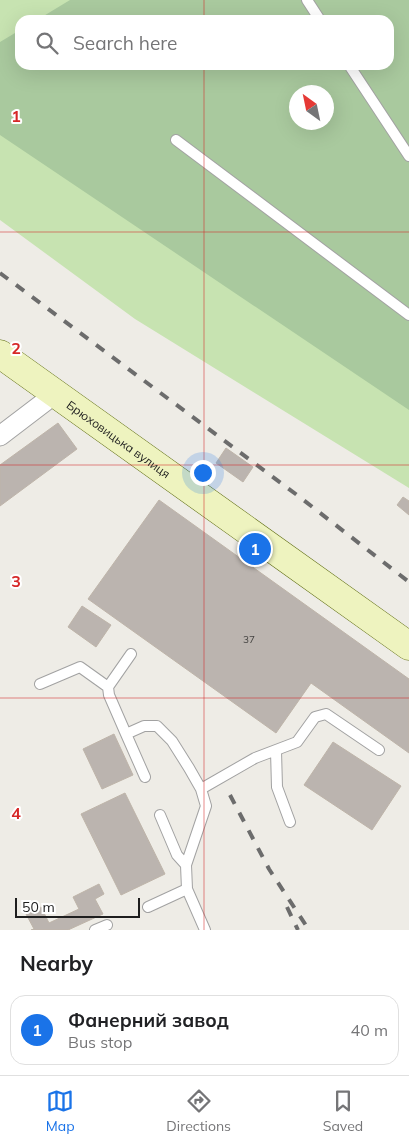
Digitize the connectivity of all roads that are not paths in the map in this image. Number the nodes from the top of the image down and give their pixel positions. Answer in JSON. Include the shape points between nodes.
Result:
{"nodes":[{"id":1,"x":306,"y":0,"type":"edge"},
{"id":2,"x":316,"y":15,"type":"edge"},
{"id":3,"x":352,"y":70,"type":"edge"},
{"id":4,"x":176,"y":140,"type":"dead end"},
{"id":5,"x":409,"y":156,"type":"edge"},
{"id":6,"x":409,"y":315,"type":"edge"},
{"id":7,"x":0,"y":354,"type":"edge"},
{"id":8,"x":55,"y":394,"type":"junction"},
{"id":9,"x":0,"y":436,"type":"edge"},
{"id":10,"x":409,"y":646,"type":"edge"},
{"id":11,"x":131,"y":654,"type":"dead end"},
{"id":12,"x":40,"y":684,"type":"dead end"},
{"id":13,"x":108,"y":687,"type":"junction"},
{"id":14,"x":126,"y":734,"type":"junction"},
{"id":15,"x":379,"y":750,"type":"dead end"},
{"id":16,"x":276,"y":751,"type":"junction"},
{"id":17,"x":145,"y":777,"type":"dead end"},
{"id":18,"x":202,"y":789,"type":"junction"},
{"id":19,"x":160,"y":814,"type":"dead end"},
{"id":20,"x":290,"y":822,"type":"dead end"},
{"id":21,"x":186,"y":864,"type":"junction"},
{"id":22,"x":187,"y":889,"type":"junction"},
{"id":23,"x":148,"y":907,"type":"dead end"},
{"id":24,"x":107,"y":925,"type":"dead end"},
{"id":25,"x":95,"y":930,"type":"edge"},
{"id":26,"x":205,"y":930,"type":"edge"}],
"edges":[{"from":1,"to":2,"type":"lane"},
{"from":3,"to":5,"type":"lane"},
{"from":4,"to":6,"type":"lane"},
{"from":7,"to":8,"type":"main road","name":"Брюховицька вулиця"},
{"from":8,"to":9,"type":"street"},
{"from":8,"to":10,"type":"main road","name":"Брюховицька вулиця"},
{"from":11,"to":13,"type":"lane"},
{"from":12,"to":13,"type":"lane","via":[[80,667]]},
{"from":13,"to":14,"type":"lane"},
{"from":14,"to":17,"type":"lane"},
{"from":14,"to":18,"type":"lane","via":[[144,726],[157,726],[172,741]]},
{"from":15,"to":16,"type":"lane","via":[[326,714],[315,718],[297,742]]},
{"from":16,"to":18,"type":"lane","via":[[255,758]]},
{"from":16,"to":20,"type":"lane","via":[[277,787]]},
{"from":18,"to":21,"type":"lane","via":[[206,806]]},
{"from":19,"to":21,"type":"lane","via":[[177,855]]},
{"from":21,"to":22,"type":"lane"},
{"from":22,"to":23,"type":"lane"},
{"from":22,"to":26,"type":"lane"},
{"from":24,"to":25,"type":"lane"}]}
